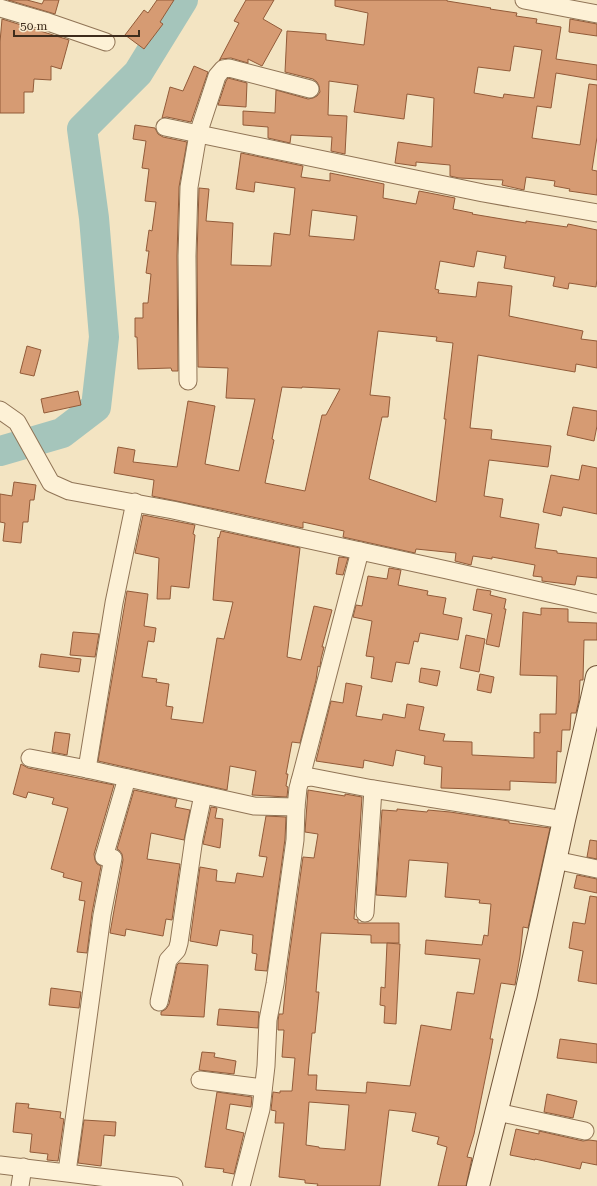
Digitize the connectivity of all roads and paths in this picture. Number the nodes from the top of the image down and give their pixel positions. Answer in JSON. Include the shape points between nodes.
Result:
{"nodes":[{"id":1,"x":524,"y":0,"type":"edge"},
{"id":2,"x":570,"y":4,"type":"edge"},
{"id":3,"x":0,"y":8,"type":"edge"},
{"id":4,"x":597,"y":14,"type":"edge"},
{"id":5,"x":106,"y":42,"type":"dead end"},
{"id":6,"x":310,"y":89,"type":"dead end"},
{"id":7,"x":165,"y":127,"type":"dead end"},
{"id":8,"x":198,"y":134,"type":"junction"},
{"id":9,"x":597,"y":213,"type":"edge"},
{"id":10,"x":188,"y":381,"type":"dead end"},
{"id":11,"x":0,"y":410,"type":"edge"},
{"id":12,"x":135,"y":502,"type":"junction"},
{"id":13,"x":360,"y":551,"type":"junction"},
{"id":14,"x":597,"y":604,"type":"edge"},
{"id":15,"x":597,"y":677,"type":"edge"},
{"id":16,"x":30,"y":758,"type":"dead end"},
{"id":17,"x":87,"y":769,"type":"junction"},
{"id":18,"x":127,"y":778,"type":"junction"},
{"id":19,"x":300,"y":781,"type":"junction"},
{"id":20,"x":373,"y":789,"type":"junction"},
{"id":21,"x":202,"y":795,"type":"junction"},
{"id":22,"x":296,"y":807,"type":"junction"},
{"id":23,"x":564,"y":820,"type":"junction"},
{"id":24,"x":555,"y":860,"type":"junction"},
{"id":25,"x":597,"y":869,"type":"edge"},
{"id":26,"x":365,"y":914,"type":"dead end"},
{"id":27,"x":159,"y":1002,"type":"dead end"},
{"id":28,"x":200,"y":1080,"type":"dead end"},
{"id":29,"x":263,"y":1088,"type":"junction"},
{"id":30,"x":496,"y":1112,"type":"junction"},
{"id":31,"x":585,"y":1131,"type":"dead end"},
{"id":32,"x":0,"y":1165,"type":"edge"},
{"id":33,"x":23,"y":1167,"type":"junction"},
{"id":34,"x":67,"y":1172,"type":"junction"},
{"id":35,"x":20,"y":1186,"type":"edge"},
{"id":36,"x":174,"y":1186,"type":"edge"},
{"id":37,"x":241,"y":1186,"type":"edge"},
{"id":38,"x":478,"y":1186,"type":"edge"}],
"edges":[{"from":1,"to":2,"type":"street"},
{"from":2,"to":4,"type":"street"},
{"from":3,"to":5,"type":"street"},
{"from":6,"to":8,"type":"street","via":[[229,68],[223,69],[217,76]]},
{"from":7,"to":8,"type":"street"},
{"from":8,"to":9,"type":"street","via":[[483,193]]},
{"from":8,"to":10,"type":"street","via":[[189,187]]},
{"from":11,"to":12,"type":"street","via":[[17,422],[51,483],[69,491]]},
{"from":12,"to":13,"type":"street"},
{"from":12,"to":17,"type":"street","via":[[114,603]]},
{"from":13,"to":14,"type":"street"},
{"from":13,"to":19,"type":"street"},
{"from":15,"to":23,"type":"main road"},
{"from":16,"to":17,"type":"street"},
{"from":17,"to":18,"type":"street"},
{"from":18,"to":21,"type":"street"},
{"from":18,"to":34,"type":"street","via":[[104,857],[113,858],[102,915]]},
{"from":19,"to":20,"type":"street","via":[[311,777]]},
{"from":19,"to":22,"type":"street"},
{"from":20,"to":23,"type":"street"},
{"from":20,"to":26,"type":"street"},
{"from":21,"to":22,"type":"street","via":[[254,806]]},
{"from":21,"to":27,"type":"street","via":[[179,943],[177,950],[168,960]]},
{"from":22,"to":29,"type":"street","via":[[295,840],[268,1020]]},
{"from":23,"to":24,"type":"main road"},
{"from":24,"to":25,"type":"street"},
{"from":24,"to":30,"type":"main road","via":[[526,994]]},
{"from":28,"to":29,"type":"street"},
{"from":29,"to":37,"type":"street"},
{"from":30,"to":31,"type":"street"},
{"from":30,"to":38,"type":"main road"},
{"from":32,"to":33,"type":"street"},
{"from":33,"to":34,"type":"street"},
{"from":33,"to":35,"type":"street"},
{"from":34,"to":36,"type":"street"}]}
